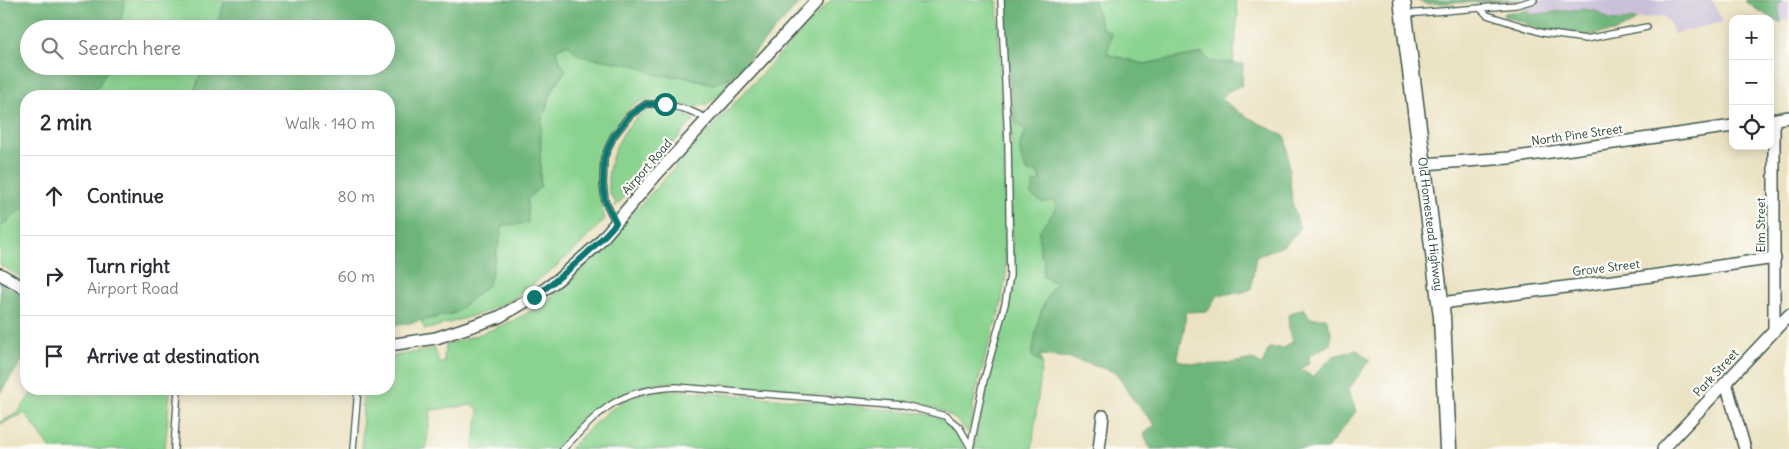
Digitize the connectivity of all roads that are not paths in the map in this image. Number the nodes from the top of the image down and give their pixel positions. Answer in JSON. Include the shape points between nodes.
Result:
{"nodes":[{"id":1,"x":817,"y":0,"type":"edge"},
{"id":2,"x":1001,"y":0,"type":"edge"},
{"id":3,"x":1534,"y":0,"type":"edge"},
{"id":4,"x":1402,"y":7,"type":"edge"},
{"id":5,"x":1480,"y":8,"type":"junction"},
{"id":6,"x":1647,"y":27,"type":"dead end"},
{"id":7,"x":1789,"y":116,"type":"edge"},
{"id":8,"x":708,"y":119,"type":"junction"},
{"id":9,"x":1774,"y":120,"type":"edge"},
{"id":10,"x":1729,"y":127,"type":"edge"},
{"id":11,"x":1772,"y":150,"type":"edge"},
{"id":12,"x":1424,"y":164,"type":"junction"},
{"id":13,"x":616,"y":223,"type":"junction"},
{"id":14,"x":1774,"y":258,"type":"junction"},
{"id":15,"x":0,"y":274,"type":"edge"},
{"id":16,"x":20,"y":286,"type":"edge"},
{"id":17,"x":1441,"y":303,"type":"junction"},
{"id":18,"x":1789,"y":315,"type":"edge"},
{"id":19,"x":1774,"y":331,"type":"junction"},
{"id":20,"x":395,"y":344,"type":"edge"},
{"id":21,"x":1726,"y":383,"type":"junction"},
{"id":22,"x":178,"y":395,"type":"edge"},
{"id":23,"x":358,"y":395,"type":"edge"},
{"id":24,"x":1102,"y":416,"type":"dead end"},
{"id":25,"x":970,"y":448,"type":"edge"},
{"id":26,"x":174,"y":449,"type":"edge"},
{"id":27,"x":353,"y":449,"type":"edge"},
{"id":28,"x":563,"y":449,"type":"edge"},
{"id":29,"x":1100,"y":449,"type":"edge"},
{"id":30,"x":1448,"y":449,"type":"edge"},
{"id":31,"x":1663,"y":449,"type":"edge"},
{"id":32,"x":1746,"y":449,"type":"edge"}],
"edges":[{"from":1,"to":8,"type":"street","name":"Airport Road"},
{"from":2,"to":25,"type":"lane","via":[[1010,275]]},
{"from":3,"to":5,"type":"lane"},
{"from":4,"to":5,"type":"lane"},
{"from":4,"to":12,"type":"main road","name":"Old Homestead Highway"},
{"from":5,"to":6,"type":"lane","via":[[1487,15],[1543,33],[1586,39]]},
{"from":7,"to":9,"type":"street"},
{"from":8,"to":13,"type":"street","name":"Airport Road"},
{"from":8,"to":13,"type":"lane","via":[[665,104],[646,104],[630,115],[613,137],[604,158],[605,201]]},
{"from":10,"to":12,"type":"street","name":"North Pine Street","via":[[1509,158]]},
{"from":11,"to":14,"type":"street","name":"Elm Street"},
{"from":12,"to":17,"type":"main road","name":"Old Homestead Highway"},
{"from":13,"to":20,"type":"street","name":"Airport Road","via":[[560,278],[499,317],[436,338]]},
{"from":14,"to":17,"type":"street","name":"Grove Street"},
{"from":14,"to":19,"type":"street","name":"Elm Street"},
{"from":15,"to":16,"type":"street"},
{"from":17,"to":30,"type":"main road","name":"Old Homestead Highway"},
{"from":18,"to":19,"type":"street","name":"Park Street"},
{"from":19,"to":21,"type":"street","name":"Park Street"},
{"from":21,"to":31,"type":"street","name":"Park Street"},
{"from":21,"to":32,"type":"street"},
{"from":22,"to":26,"type":"lane"},
{"from":23,"to":27,"type":"lane"},
{"from":24,"to":29,"type":"street"},
{"from":25,"to":28,"type":"lane","via":[[959,426],[945,416],[904,405],[676,387],[652,388],[618,400],[599,412]]}]}
